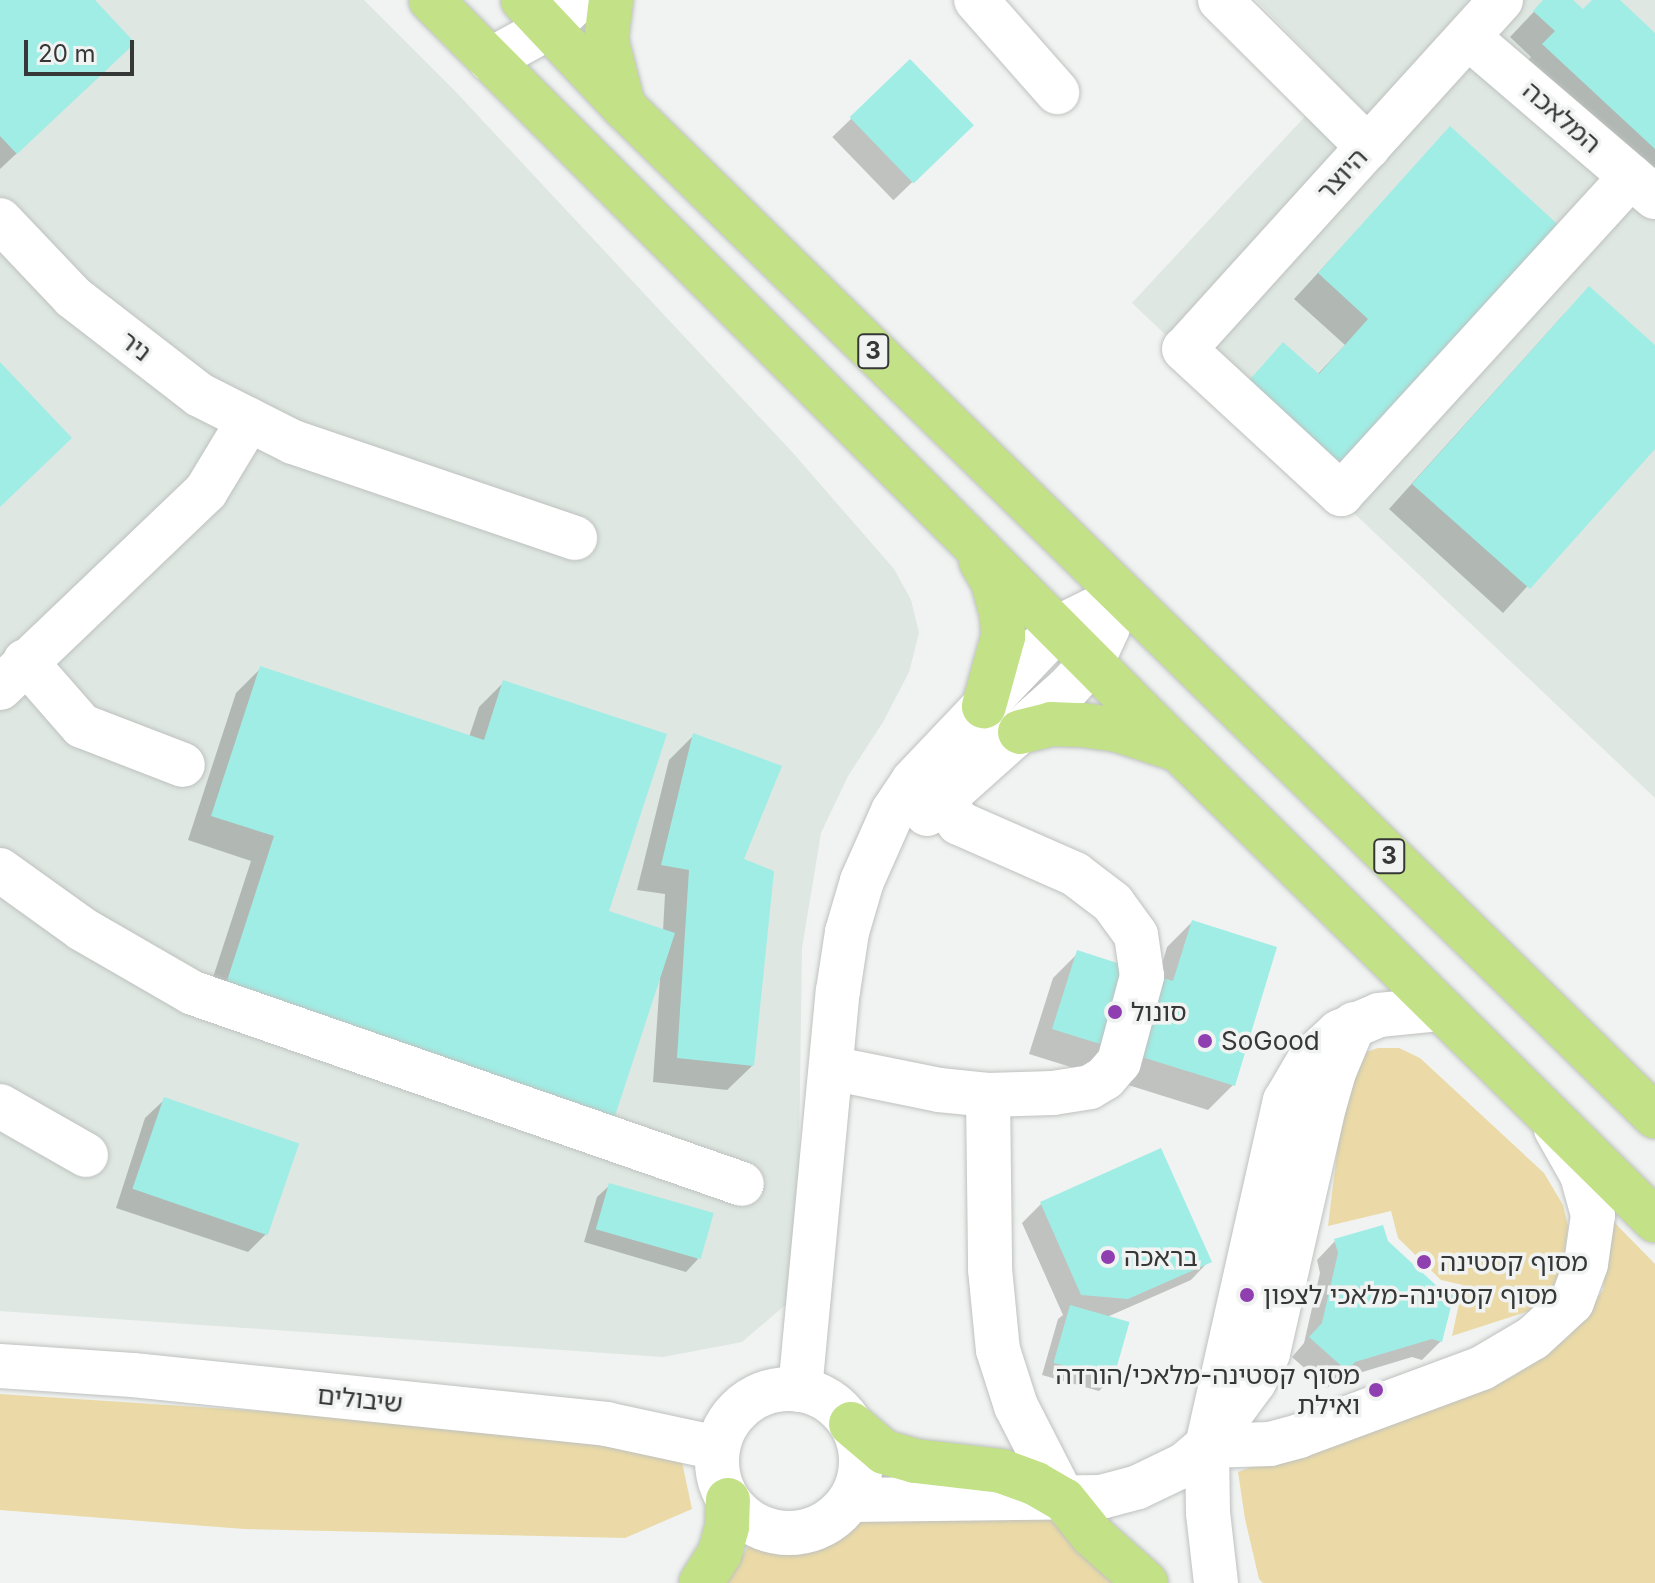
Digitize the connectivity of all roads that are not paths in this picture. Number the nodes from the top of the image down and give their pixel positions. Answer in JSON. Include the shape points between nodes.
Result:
{"nodes":[{"id":1,"x":431,"y":0,"type":"edge"},
{"id":2,"x":611,"y":0,"type":"edge"},
{"id":3,"x":976,"y":0,"type":"edge"},
{"id":4,"x":1220,"y":0,"type":"edge"},
{"id":5,"x":1501,"y":0,"type":"edge"},
{"id":6,"x":543,"y":7,"type":"edge"},
{"id":7,"x":1468,"y":37,"type":"junction"},
{"id":8,"x":490,"y":60,"type":"junction"},
{"id":9,"x":1057,"y":92,"type":"dead end"},
{"id":10,"x":624,"y":107,"type":"junction"},
{"id":11,"x":1368,"y":147,"type":"junction"},
{"id":12,"x":1643,"y":187,"type":"edge"},
{"id":13,"x":0,"y":220,"type":"edge"},
{"id":14,"x":249,"y":420,"type":"junction"},
{"id":15,"x":575,"y":538,"type":"dead end"},
{"id":16,"x":970,"y":541,"type":"junction"},
{"id":17,"x":1122,"y":596,"type":"junction"},
{"id":18,"x":1059,"y":627,"type":"junction"},
{"id":19,"x":1092,"y":662,"type":"junction"},
{"id":20,"x":12,"y":674,"type":"edge"},
{"id":21,"x":984,"y":706,"type":"junction"},
{"id":22,"x":1020,"y":732,"type":"junction"},
{"id":23,"x":1180,"y":751,"type":"junction"},
{"id":24,"x":183,"y":765,"type":"dead end"},
{"id":25,"x":948,"y":797,"type":"junction"},
{"id":26,"x":874,"y":854,"type":"junction"},
{"id":27,"x":0,"y":870,"type":"edge"},
{"id":28,"x":1439,"y":1009,"type":"junction"},
{"id":29,"x":831,"y":1068,"type":"junction"},
{"id":30,"x":988,"y":1095,"type":"junction"},
{"id":31,"x":0,"y":1106,"type":"edge"},
{"id":32,"x":1547,"y":1113,"type":"junction"},
{"id":33,"x":1655,"y":1116,"type":"edge"},
{"id":34,"x":86,"y":1155,"type":"dead end"},
{"id":35,"x":742,"y":1184,"type":"dead end"},
{"id":36,"x":1655,"y":1220,"type":"edge"},
{"id":37,"x":0,"y":1366,"type":"edge"},
{"id":38,"x":800,"y":1390,"type":"junction"},
{"id":39,"x":851,"y":1424,"type":"junction"},
{"id":40,"x":1207,"y":1446,"type":"junction"},
{"id":41,"x":717,"y":1448,"type":"junction"},
{"id":42,"x":728,"y":1500,"type":"junction"},
{"id":43,"x":850,"y":1500,"type":"junction"},
{"id":44,"x":1064,"y":1500,"type":"junction"},
{"id":45,"x":701,"y":1583,"type":"edge"},
{"id":46,"x":1146,"y":1583,"type":"edge"},
{"id":47,"x":1216,"y":1583,"type":"edge"}],
"edges":[{"from":1,"to":8,"type":"highway"},
{"from":2,"to":10,"type":"highway","via":[[606,39]]},
{"from":3,"to":9,"type":"street"},
{"from":4,"to":11,"type":"street"},
{"from":5,"to":7,"type":"street","name":"היוצר"},
{"from":6,"to":8,"type":"street"},
{"from":6,"to":10,"type":"highway","number":"3"},
{"from":7,"to":11,"type":"street","name":"היוצר"},
{"from":7,"to":12,"type":"street","name":"המלאכה"},
{"from":8,"to":16,"type":"highway"},
{"from":10,"to":17,"type":"highway","number":"3"},
{"from":11,"to":12,"type":"street","name":"היוצר","via":[[1184,349],[1341,494]]},
{"from":13,"to":14,"type":"street","name":"ניר","via":[[73,297],[200,395]]},
{"from":14,"to":15,"type":"street","name":"ניר","via":[[293,442]]},
{"from":14,"to":20,"type":"street","via":[[206,491]]},
{"from":16,"to":18,"type":"highway"},
{"from":16,"to":21,"type":"highway","via":[[993,582],[1002,615],[999,664]]},
{"from":17,"to":18,"type":"street"},
{"from":17,"to":19,"type":"street"},
{"from":17,"to":33,"type":"highway","number":"3"},
{"from":18,"to":19,"type":"highway"},
{"from":18,"to":21,"type":"street"},
{"from":19,"to":22,"type":"street"},
{"from":19,"to":23,"type":"highway"},
{"from":20,"to":24,"type":"street","via":[[82,726]]},
{"from":21,"to":26,"type":"street","via":[[913,781]]},
{"from":22,"to":23,"type":"highway","via":[[1051,724],[1083,725]]},
{"from":22,"to":25,"type":"street"},
{"from":23,"to":28,"type":"highway"},
{"from":25,"to":26,"type":"street"},
{"from":25,"to":30,"type":"street","via":[[959,823],[1075,874],[1113,903],[1136,935],[1142,976],[1119,1062],[1105,1078],[1090,1087],[1053,1093]]},
{"from":26,"to":29,"type":"street","via":[[847,932]]},
{"from":27,"to":35,"type":"street","via":[[82,929],[193,993]]},
{"from":28,"to":32,"type":"highway"},
{"from":28,"to":40,"type":"street","via":[[1379,1015],[1339,1032],[1309,1060],[1285,1101]]},
{"from":29,"to":30,"type":"street"},
{"from":29,"to":38,"type":"street"},
{"from":30,"to":44,"type":"street","via":[[990,1269],[998,1350],[1016,1406]]},
{"from":31,"to":34,"type":"street"},
{"from":32,"to":36,"type":"highway"},
{"from":32,"to":40,"type":"street","via":[[1582,1175],[1593,1215],[1586,1264],[1572,1302],[1533,1338],[1482,1368],[1299,1436],[1270,1444]]},
{"from":37,"to":41,"type":"street","name":"שיבולים","via":[[606,1424]]},
{"from":38,"to":39,"type":"street","via":[[837,1407]]},
{"from":38,"to":41,"type":"street","via":[[756,1396],[738,1409]]},
{"from":39,"to":43,"type":"street","via":[[861,1465]]},
{"from":39,"to":44,"type":"highway","via":[[884,1452],[1001,1471]]},
{"from":40,"to":44,"type":"street","via":[[1184,1465],[1138,1487]]},
{"from":40,"to":47,"type":"street"},
{"from":41,"to":42,"type":"street","via":[[717,1470]]},
{"from":42,"to":43,"type":"street","via":[[751,1523],[787,1534],[823,1525]]},
{"from":42,"to":45,"type":"highway","via":[[720,1553]]},
{"from":43,"to":44,"type":"street"},
{"from":44,"to":46,"type":"highway","via":[[1092,1535]]}]}
